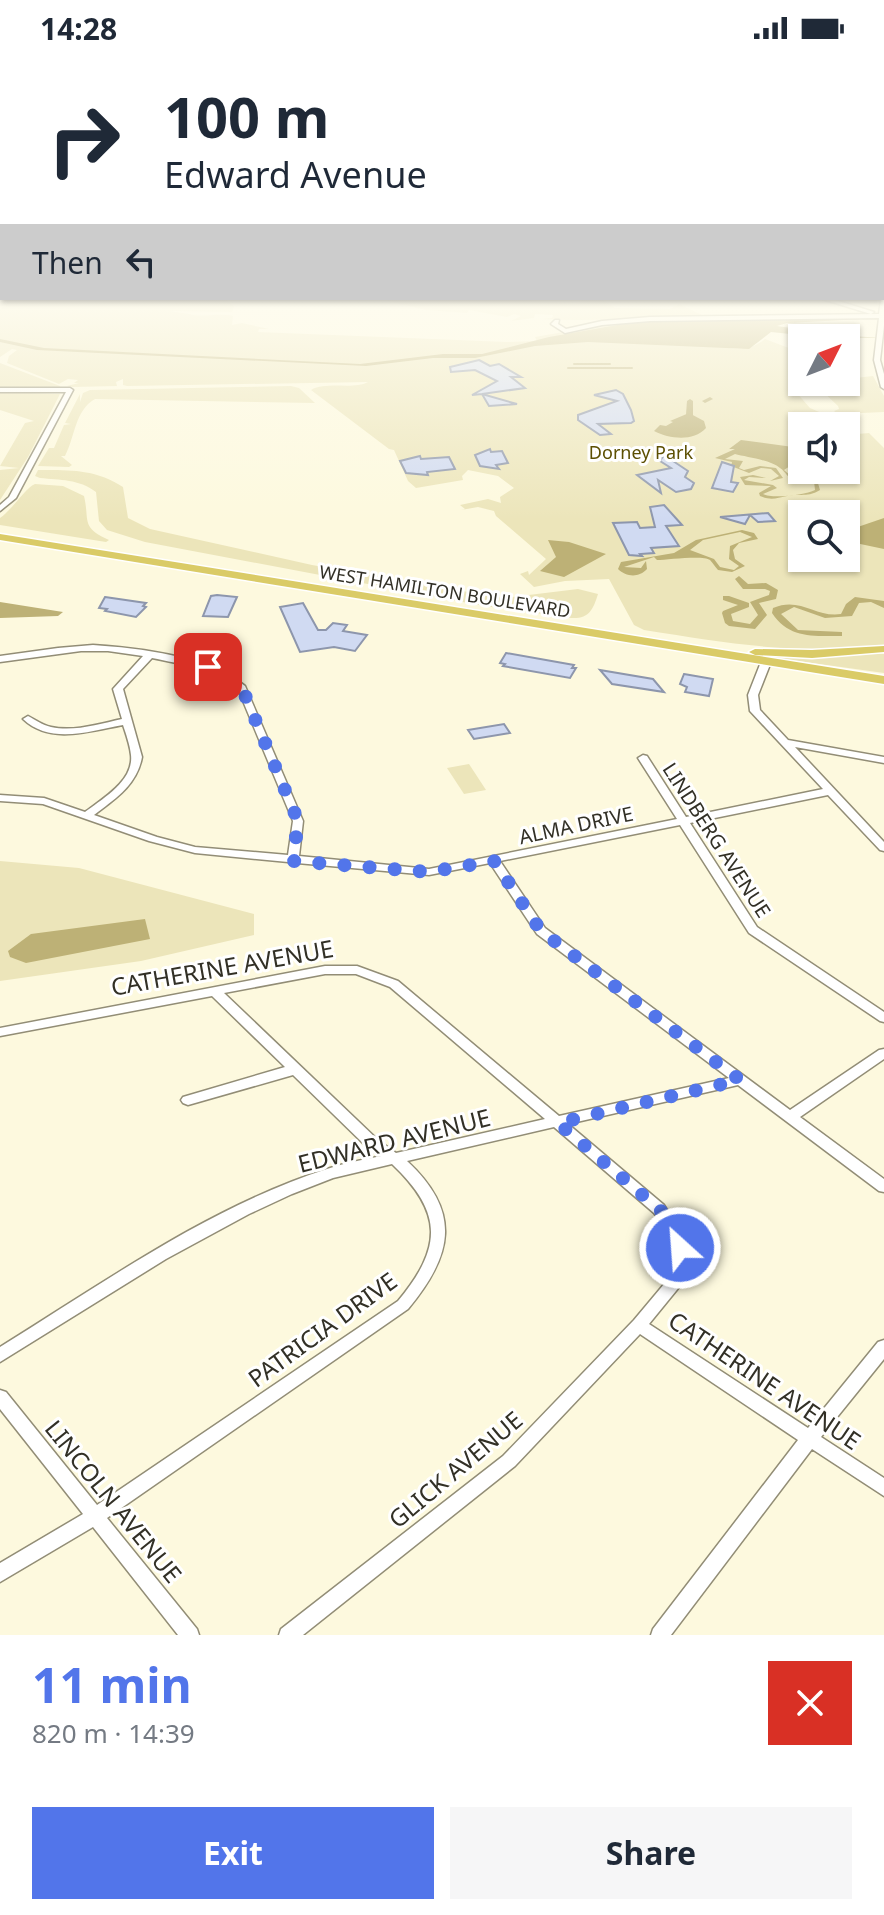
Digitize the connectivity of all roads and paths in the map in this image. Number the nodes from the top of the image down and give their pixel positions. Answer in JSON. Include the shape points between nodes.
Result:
{"nodes":[{"id":1,"x":0,"y":390,"type":"edge"},
{"id":2,"x":0,"y":509,"type":"edge"},
{"id":3,"x":0,"y":530,"type":"edge"},
{"id":4,"x":0,"y":537,"type":"edge"},
{"id":5,"x":880,"y":651,"type":"edge"},
{"id":6,"x":148,"y":656,"type":"junction"},
{"id":7,"x":0,"y":659,"type":"edge"},
{"id":8,"x":766,"y":662,"type":"junction"},
{"id":9,"x":884,"y":678,"type":"edge"},
{"id":10,"x":28,"y":719,"type":"dead end"},
{"id":11,"x":127,"y":721,"type":"junction"},
{"id":12,"x":783,"y":742,"type":"junction"},
{"id":13,"x":643,"y":758,"type":"dead end"},
{"id":14,"x":884,"y":760,"type":"edge"},
{"id":15,"x":831,"y":791,"type":"junction"},
{"id":16,"x":0,"y":798,"type":"edge"},
{"id":17,"x":86,"y":816,"type":"junction"},
{"id":18,"x":682,"y":821,"type":"junction"},
{"id":19,"x":884,"y":848,"type":"edge"},
{"id":20,"x":293,"y":861,"type":"junction"},
{"id":21,"x":494,"y":861,"type":"junction"},
{"id":22,"x":214,"y":991,"type":"junction"},
{"id":23,"x":884,"y":1018,"type":"edge"},
{"id":24,"x":0,"y":1032,"type":"edge"},
{"id":25,"x":884,"y":1053,"type":"edge"},
{"id":26,"x":296,"y":1069,"type":"junction"},
{"id":27,"x":740,"y":1080,"type":"junction"},
{"id":28,"x":188,"y":1100,"type":"dead end"},
{"id":29,"x":790,"y":1117,"type":"junction"},
{"id":30,"x":558,"y":1123,"type":"junction"},
{"id":31,"x":400,"y":1160,"type":"junction"},
{"id":32,"x":884,"y":1187,"type":"edge"},
{"id":33,"x":639,"y":1325,"type":"junction"},
{"id":34,"x":884,"y":1347,"type":"edge"},
{"id":35,"x":0,"y":1355,"type":"edge"},
{"id":36,"x":0,"y":1397,"type":"edge"},
{"id":37,"x":810,"y":1438,"type":"junction"},
{"id":38,"x":884,"y":1488,"type":"edge"},
{"id":39,"x":95,"y":1516,"type":"junction"},
{"id":40,"x":0,"y":1573,"type":"edge"},
{"id":41,"x":190,"y":1635,"type":"edge"},
{"id":42,"x":288,"y":1635,"type":"edge"},
{"id":43,"x":660,"y":1635,"type":"edge"}],
"edges":[{"from":1,"to":2,"type":"street","via":[[70,390],[12,498]]},
{"from":3,"to":5,"type":"main road","name":"WEST HAMILTON BOULEVARD","via":[[725,648],[801,654]]},
{"from":4,"to":8,"type":"main road","name":"WEST HAMILTON BOULEVARD"},
{"from":6,"to":7,"type":"street","via":[[94,648]]},
{"from":6,"to":11,"type":"street","via":[[118,689]]},
{"from":6,"to":20,"type":"street","via":[[212,668],[242,688],[298,821]]},
{"from":8,"to":9,"type":"main road","name":"WEST HAMILTON BOULEVARD"},
{"from":8,"to":12,"type":"street","via":[[753,703]]},
{"from":10,"to":11,"type":"street","via":[[60,730]]},
{"from":11,"to":17,"type":"street","via":[[137,757],[133,774]]},
{"from":12,"to":14,"type":"street"},
{"from":12,"to":15,"type":"street"},
{"from":13,"to":18,"type":"street","name":"LINDBERG AVENUE"},
{"from":15,"to":18,"type":"street","name":"ALMA DRIVE"},
{"from":15,"to":19,"type":"street"},
{"from":16,"to":17,"type":"street","name":"ALMA DRIVE","via":[[35,799]]},
{"from":17,"to":20,"type":"street","name":"ALMA DRIVE","via":[[195,850]]},
{"from":18,"to":21,"type":"street","name":"ALMA DRIVE"},
{"from":18,"to":23,"type":"street","name":"LINDBERG AVENUE","via":[[753,930]]},
{"from":20,"to":21,"type":"street","name":"ALMA DRIVE","via":[[429,872]]},
{"from":21,"to":27,"type":"street","via":[[541,931]]},
{"from":22,"to":24,"type":"street","name":"CATHERINE AVENUE"},
{"from":22,"to":26,"type":"street","name":"PATRICIA DRIVE"},
{"from":22,"to":30,"type":"street","name":"CATHERINE AVENUE","via":[[325,970],[371,972],[394,984]]},
{"from":25,"to":29,"type":"street"},
{"from":26,"to":28,"type":"street"},
{"from":26,"to":31,"type":"street","name":"PATRICIA DRIVE","via":[[374,1145]]},
{"from":27,"to":29,"type":"street"},
{"from":27,"to":30,"type":"street","name":"EDWARD AVENUE"},
{"from":29,"to":32,"type":"street"},
{"from":30,"to":31,"type":"street","name":"EDWARD AVENUE"},
{"from":30,"to":33,"type":"street","name":"CATHERINE AVENUE","via":[[659,1209],[677,1237],[677,1275]]},
{"from":31,"to":35,"type":"street","name":"EDWARD AVENUE","via":[[331,1173],[264,1199]]},
{"from":31,"to":39,"type":"street","name":"PATRICIA DRIVE","via":[[423,1184],[438,1229],[435,1260],[422,1287]]},
{"from":33,"to":37,"type":"street","name":"CATHERINE AVENUE"},
{"from":33,"to":42,"type":"street","name":"GLICK AVENUE","via":[[509,1461]]},
{"from":34,"to":37,"type":"street"},
{"from":36,"to":39,"type":"street","name":"LINCOLN AVENUE"},
{"from":37,"to":38,"type":"street","name":"CATHERINE AVENUE"},
{"from":37,"to":43,"type":"street"},
{"from":39,"to":40,"type":"street","name":"PATRICIA DRIVE"},
{"from":39,"to":41,"type":"street","name":"LINCOLN AVENUE"}]}
